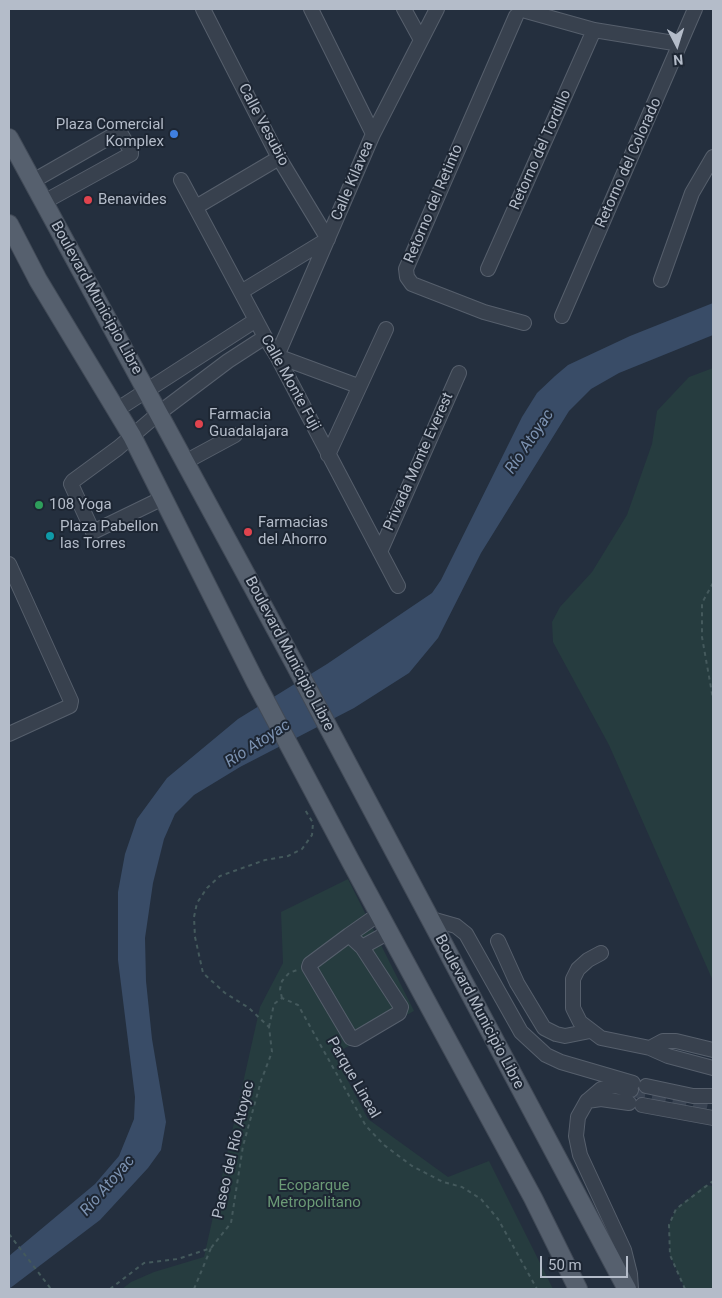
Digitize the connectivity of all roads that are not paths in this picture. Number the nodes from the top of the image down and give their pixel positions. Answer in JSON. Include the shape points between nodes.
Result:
{"nodes":[{"id":1,"x":203,"y":9,"type":"edge"},
{"id":2,"x":311,"y":9,"type":"edge"},
{"id":3,"x":404,"y":9,"type":"edge"},
{"id":4,"x":437,"y":9,"type":"edge"},
{"id":5,"x":695,"y":9,"type":"edge"},
{"id":6,"x":520,"y":11,"type":"edge"},
{"id":7,"x":594,"y":30,"type":"junction"},
{"id":8,"x":421,"y":40,"type":"junction"},
{"id":9,"x":680,"y":44,"type":"junction"},
{"id":10,"x":373,"y":134,"type":"junction"},
{"id":11,"x":9,"y":138,"type":"edge"},
{"id":12,"x":713,"y":157,"type":"edge"},
{"id":13,"x":279,"y":158,"type":"junction"},
{"id":14,"x":61,"y":165,"type":"junction"},
{"id":15,"x":182,"y":180,"type":"dead end"},
{"id":16,"x":32,"y":181,"type":"junction"},
{"id":17,"x":74,"y":186,"type":"junction"},
{"id":18,"x":44,"y":202,"type":"junction"},
{"id":19,"x":196,"y":207,"type":"junction"},
{"id":20,"x":9,"y":224,"type":"edge"},
{"id":21,"x":328,"y":239,"type":"junction"},
{"id":22,"x":488,"y":269,"type":"dead end"},
{"id":23,"x":661,"y":280,"type":"dead end"},
{"id":24,"x":241,"y":292,"type":"junction"},
{"id":25,"x":562,"y":316,"type":"dead end"},
{"id":26,"x":256,"y":320,"type":"junction"},
{"id":27,"x":524,"y":323,"type":"dead end"},
{"id":28,"x":386,"y":329,"type":"dead end"},
{"id":29,"x":265,"y":337,"type":"junction"},
{"id":30,"x":277,"y":356,"type":"junction"},
{"id":31,"x":459,"y":373,"type":"dead end"},
{"id":32,"x":358,"y":386,"type":"junction"},
{"id":33,"x":147,"y":391,"type":"junction"},
{"id":34,"x":118,"y":409,"type":"junction"},
{"id":35,"x":159,"y":413,"type":"junction"},
{"id":36,"x":235,"y":435,"type":"dead end"},
{"id":37,"x":132,"y":436,"type":"junction"},
{"id":38,"x":328,"y":455,"type":"junction"},
{"id":39,"x":186,"y":462,"type":"junction"},
{"id":40,"x":163,"y":498,"type":"junction"},
{"id":41,"x":380,"y":552,"type":"junction"},
{"id":42,"x":9,"y":564,"type":"edge"},
{"id":43,"x":398,"y":586,"type":"dead end"},
{"id":44,"x":9,"y":734,"type":"edge"},
{"id":45,"x":379,"y":914,"type":"junction"},
{"id":46,"x":428,"y":918,"type":"junction"},
{"id":47,"x":389,"y":932,"type":"junction"},
{"id":48,"x":349,"y":936,"type":"junction"},
{"id":49,"x":498,"y":942,"type":"dead end"},
{"id":50,"x":362,"y":947,"type":"junction"},
{"id":51,"x":601,"y":953,"type":"dead end"},
{"id":52,"x":590,"y":1031,"type":"junction"},
{"id":53,"x":650,"y":1048,"type":"junction"},
{"id":54,"x":713,"y":1050,"type":"edge"},
{"id":55,"x":713,"y":1068,"type":"edge"},
{"id":56,"x":636,"y":1093,"type":"junction"},
{"id":57,"x":713,"y":1096,"type":"edge"},
{"id":58,"x":713,"y":1118,"type":"edge"},
{"id":59,"x":578,"y":1289,"type":"edge"},
{"id":60,"x":627,"y":1289,"type":"edge"},
{"id":61,"x":631,"y":1289,"type":"edge"}],
"edges":[{"from":1,"to":13,"type":"street","name":"Calle Vesubio"},
{"from":2,"to":10,"type":"street"},
{"from":3,"to":8,"type":"street"},
{"from":4,"to":8,"type":"street","name":"Calle Kilavea"},
{"from":5,"to":9,"type":"street","name":"Retorno del Colorado"},
{"from":6,"to":7,"type":"street"},
{"from":6,"to":27,"type":"street","name":"Retorno del Retinto","via":[[406,269],[412,284],[484,312]]},
{"from":7,"to":9,"type":"street"},
{"from":7,"to":22,"type":"street","name":"Retorno del Tordillo"},
{"from":8,"to":10,"type":"street","name":"Calle Kilavea"},
{"from":9,"to":25,"type":"street","name":"Retorno del Colorado"},
{"from":10,"to":21,"type":"street","name":"Calle Kilavea"},
{"from":11,"to":16,"type":"main road","name":"Boulevard Municipio Libre"},
{"from":12,"to":23,"type":"street","via":[[692,194]]},
{"from":13,"to":19,"type":"street"},
{"from":13,"to":21,"type":"street","name":"Calle Vesubio"},
{"from":14,"to":16,"type":"street"},
{"from":14,"to":17,"type":"street"},
{"from":14,"to":17,"type":"street","via":[[117,133],[121,134],[131,154]]},
{"from":15,"to":19,"type":"street","name":"Calle Monte Fuji"},
{"from":16,"to":18,"type":"main road","name":"Boulevard Municipio Libre"},
{"from":17,"to":18,"type":"street"},
{"from":18,"to":33,"type":"main road","name":"Boulevard Municipio Libre"},
{"from":19,"to":24,"type":"street","name":"Calle Monte Fuji"},
{"from":20,"to":34,"type":"main road","via":[[38,280]]},
{"from":21,"to":24,"type":"street"},
{"from":21,"to":30,"type":"street","name":"Calle Kilavea"},
{"from":24,"to":26,"type":"street","name":"Calle Monte Fuji"},
{"from":26,"to":29,"type":"street","name":"Calle Monte Fuji"},
{"from":26,"to":33,"type":"street"},
{"from":28,"to":32,"type":"street"},
{"from":29,"to":30,"type":"street","name":"Calle Monte Fuji"},
{"from":29,"to":35,"type":"street"},
{"from":30,"to":32,"type":"street"},
{"from":30,"to":38,"type":"street","name":"Calle Monte Fuji"},
{"from":31,"to":41,"type":"street","name":"Privada Monte Everest"},
{"from":32,"to":38,"type":"street"},
{"from":33,"to":34,"type":"street"},
{"from":33,"to":35,"type":"main road","name":"Boulevard Municipio Libre"},
{"from":34,"to":37,"type":"main road"},
{"from":35,"to":37,"type":"street"},
{"from":35,"to":39,"type":"main road","name":"Boulevard Municipio Libre"},
{"from":36,"to":39,"type":"street"},
{"from":37,"to":40,"type":"main road"},
{"from":37,"to":40,"type":"street","via":[[72,482],[90,530],[96,532]]},
{"from":38,"to":41,"type":"street","name":"Calle Monte Fuji"},
{"from":39,"to":46,"type":"main road","name":"Boulevard Municipio Libre"},
{"from":40,"to":45,"type":"main road","via":[[255,681]]},
{"from":41,"to":43,"type":"street","name":"Calle Monte Fuji"},
{"from":42,"to":44,"type":"street","via":[[71,701],[70,706]]},
{"from":45,"to":47,"type":"main road"},
{"from":45,"to":48,"type":"street"},
{"from":46,"to":56,"type":"street","via":[[456,926],[466,934],[522,1032],[546,1055]]},
{"from":46,"to":60,"type":"main road","name":"Boulevard Municipio Libre"},
{"from":47,"to":50,"type":"street"},
{"from":47,"to":59,"type":"main road","via":[[533,1198]]},
{"from":48,"to":50,"type":"street"},
{"from":48,"to":50,"type":"street","via":[[309,967],[351,1038],[355,1039],[401,1010]]},
{"from":49,"to":52,"type":"street","via":[[544,1028],[566,1036]]},
{"from":51,"to":52,"type":"street","via":[[578,969],[573,980],[573,1008],[580,1022]]},
{"from":52,"to":53,"type":"street","via":[[601,1038]]},
{"from":53,"to":54,"type":"street","via":[[676,1041]]},
{"from":53,"to":55,"type":"street"},
{"from":56,"to":57,"type":"street"},
{"from":56,"to":58,"type":"street"},
{"from":56,"to":61,"type":"street","via":[[587,1101],[576,1126],[577,1145],[624,1250]]}]}
